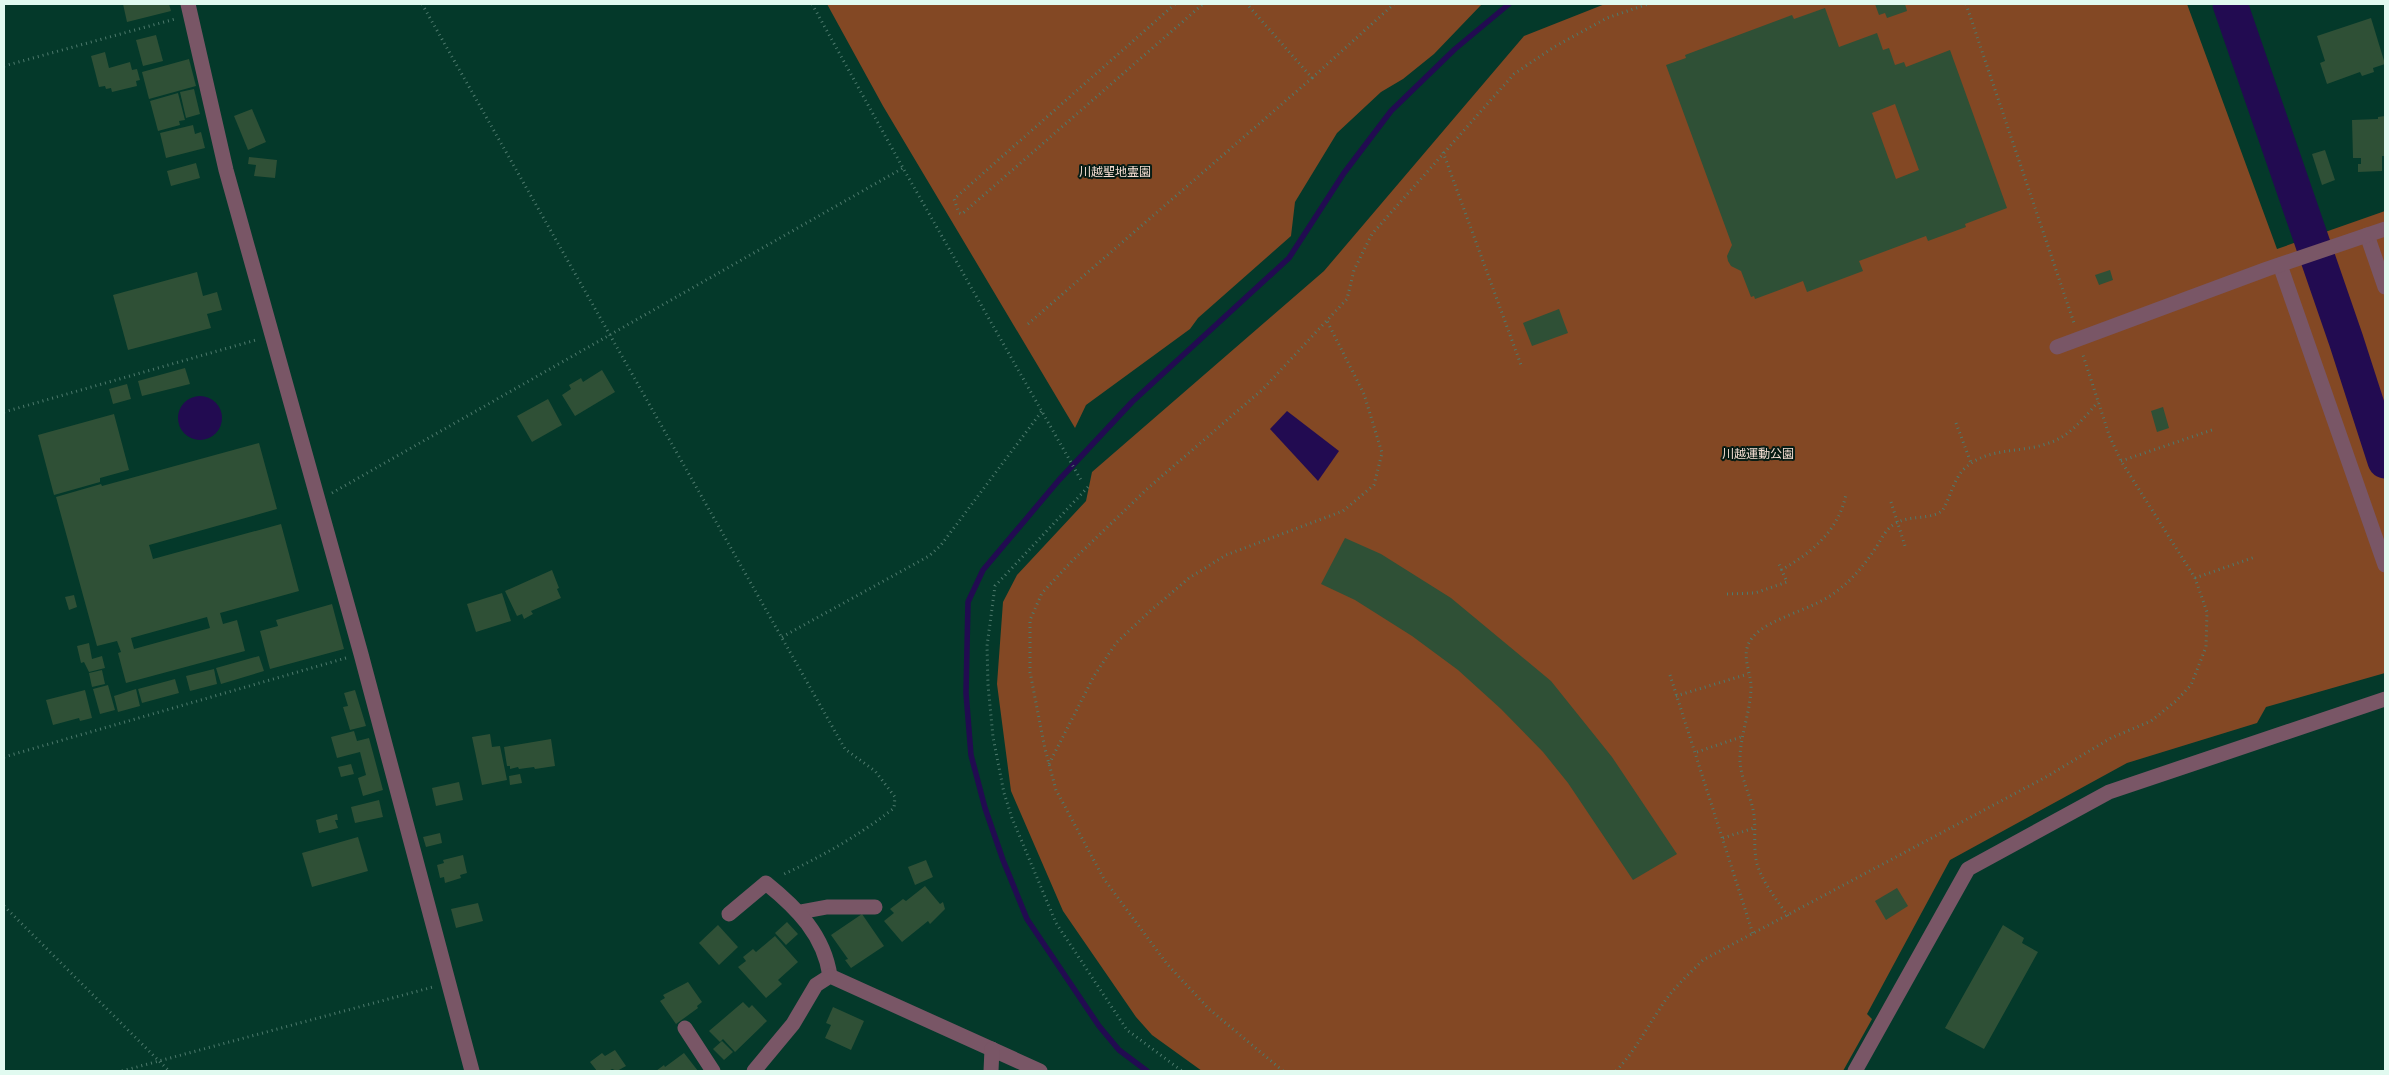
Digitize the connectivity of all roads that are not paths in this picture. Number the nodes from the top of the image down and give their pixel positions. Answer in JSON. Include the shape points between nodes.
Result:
{"nodes":[{"id":1,"x":189,"y":9,"type":"edge"},
{"id":2,"x":2385,"y":229,"type":"edge"},
{"id":3,"x":2367,"y":235,"type":"junction"},
{"id":4,"x":2287,"y":262,"type":"junction"},
{"id":5,"x":2385,"y":287,"type":"edge"},
{"id":6,"x":2057,"y":347,"type":"dead end"},
{"id":7,"x":2385,"y":564,"type":"edge"},
{"id":8,"x":2385,"y":699,"type":"edge"},
{"id":9,"x":874,"y":907,"type":"dead end"},
{"id":10,"x":800,"y":912,"type":"junction"},
{"id":11,"x":729,"y":914,"type":"dead end"},
{"id":12,"x":830,"y":976,"type":"junction"},
{"id":13,"x":685,"y":1028,"type":"dead end"},
{"id":14,"x":992,"y":1049,"type":"junction"},
{"id":15,"x":472,"y":1071,"type":"edge"},
{"id":16,"x":713,"y":1071,"type":"edge"},
{"id":17,"x":754,"y":1071,"type":"edge"},
{"id":18,"x":991,"y":1071,"type":"edge"},
{"id":19,"x":1040,"y":1071,"type":"edge"},
{"id":20,"x":1856,"y":1071,"type":"edge"}],
"edges":[{"from":1,"to":15,"type":"street","via":[[226,170],[361,654]]},
{"from":2,"to":3,"type":"street"},
{"from":3,"to":4,"type":"street"},
{"from":3,"to":5,"type":"street"},
{"from":4,"to":6,"type":"street"},
{"from":4,"to":7,"type":"street"},
{"from":8,"to":20,"type":"street","via":[[2109,792],[1968,869]]},
{"from":9,"to":10,"type":"street","via":[[827,907]]},
{"from":10,"to":11,"type":"street","via":[[766,883]]},
{"from":10,"to":12,"type":"street","via":[[827,960]]},
{"from":12,"to":14,"type":"street"},
{"from":12,"to":17,"type":"street","via":[[816,985],[793,1024]]},
{"from":13,"to":16,"type":"street"},
{"from":14,"to":18,"type":"street"},
{"from":14,"to":19,"type":"street"}]}
